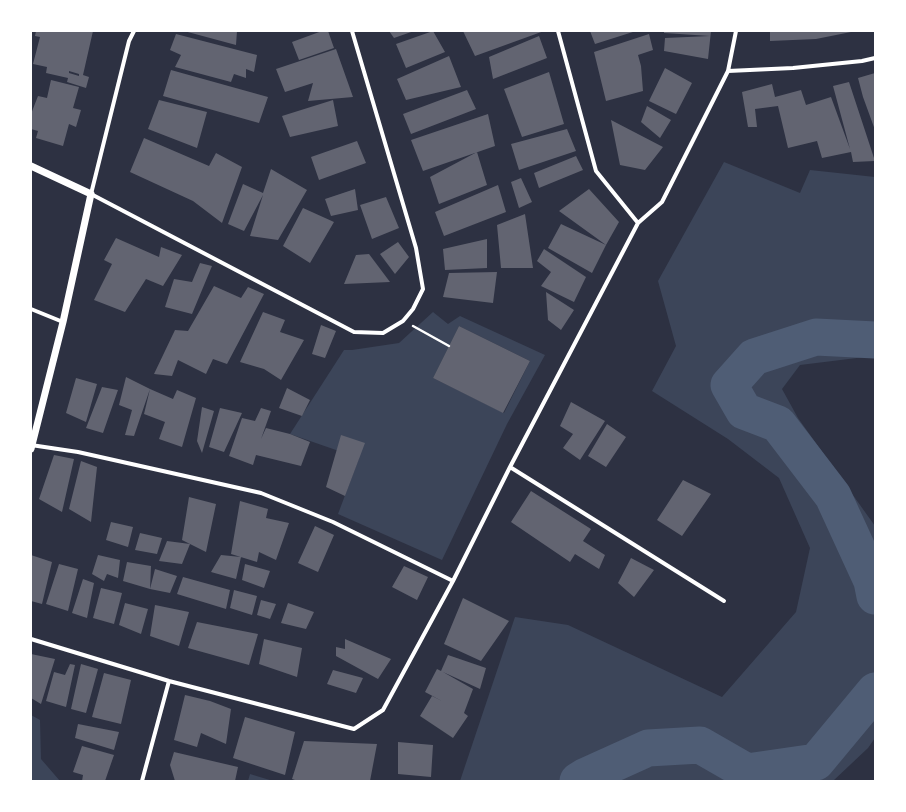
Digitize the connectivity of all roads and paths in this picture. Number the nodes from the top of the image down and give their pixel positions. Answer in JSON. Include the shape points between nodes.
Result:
{"nodes":[{"id":1,"x":134,"y":31,"type":"edge"},
{"id":2,"x":352,"y":31,"type":"edge"},
{"id":3,"x":558,"y":31,"type":"edge"},
{"id":4,"x":736,"y":31,"type":"edge"},
{"id":5,"x":875,"y":58,"type":"edge"},
{"id":6,"x":728,"y":71,"type":"junction"},
{"id":7,"x":31,"y":166,"type":"edge"},
{"id":8,"x":91,"y":194,"type":"junction"},
{"id":9,"x":638,"y":223,"type":"junction"},
{"id":10,"x":31,"y":309,"type":"edge"},
{"id":11,"x":63,"y":322,"type":"junction"},
{"id":12,"x":403,"y":322,"type":"junction"},
{"id":13,"x":449,"y":346,"type":"dead end"},
{"id":14,"x":31,"y":446,"type":"edge"},
{"id":15,"x":510,"y":466,"type":"junction"},
{"id":16,"x":453,"y":581,"type":"junction"},
{"id":17,"x":724,"y":602,"type":"dead end"},
{"id":18,"x":31,"y":639,"type":"edge"},
{"id":19,"x":170,"y":681,"type":"junction"},
{"id":20,"x":142,"y":781,"type":"edge"}],
"edges":[{"from":1,"to":8,"type":"street"},
{"from":2,"to":12,"type":"street","via":[[416,248],[423,289]]},
{"from":3,"to":9,"type":"street","via":[[596,171]]},
{"from":4,"to":6,"type":"street"},
{"from":5,"to":6,"type":"street","via":[[793,68]]},
{"from":6,"to":9,"type":"street","via":[[662,202]]},
{"from":7,"to":8,"type":"street"},
{"from":8,"to":11,"type":"street"},
{"from":8,"to":12,"type":"street","via":[[354,332],[383,333]]},
{"from":9,"to":15,"type":"street"},
{"from":10,"to":11,"type":"street"},
{"from":11,"to":14,"type":"street"},
{"from":12,"to":13,"type":"path"},
{"from":14,"to":16,"type":"street","via":[[78,452],[261,493],[333,522]]},
{"from":15,"to":16,"type":"street"},
{"from":15,"to":17,"type":"street"},
{"from":16,"to":19,"type":"street","via":[[383,710],[354,729]]},
{"from":18,"to":19,"type":"street"},
{"from":19,"to":20,"type":"street"}]}
